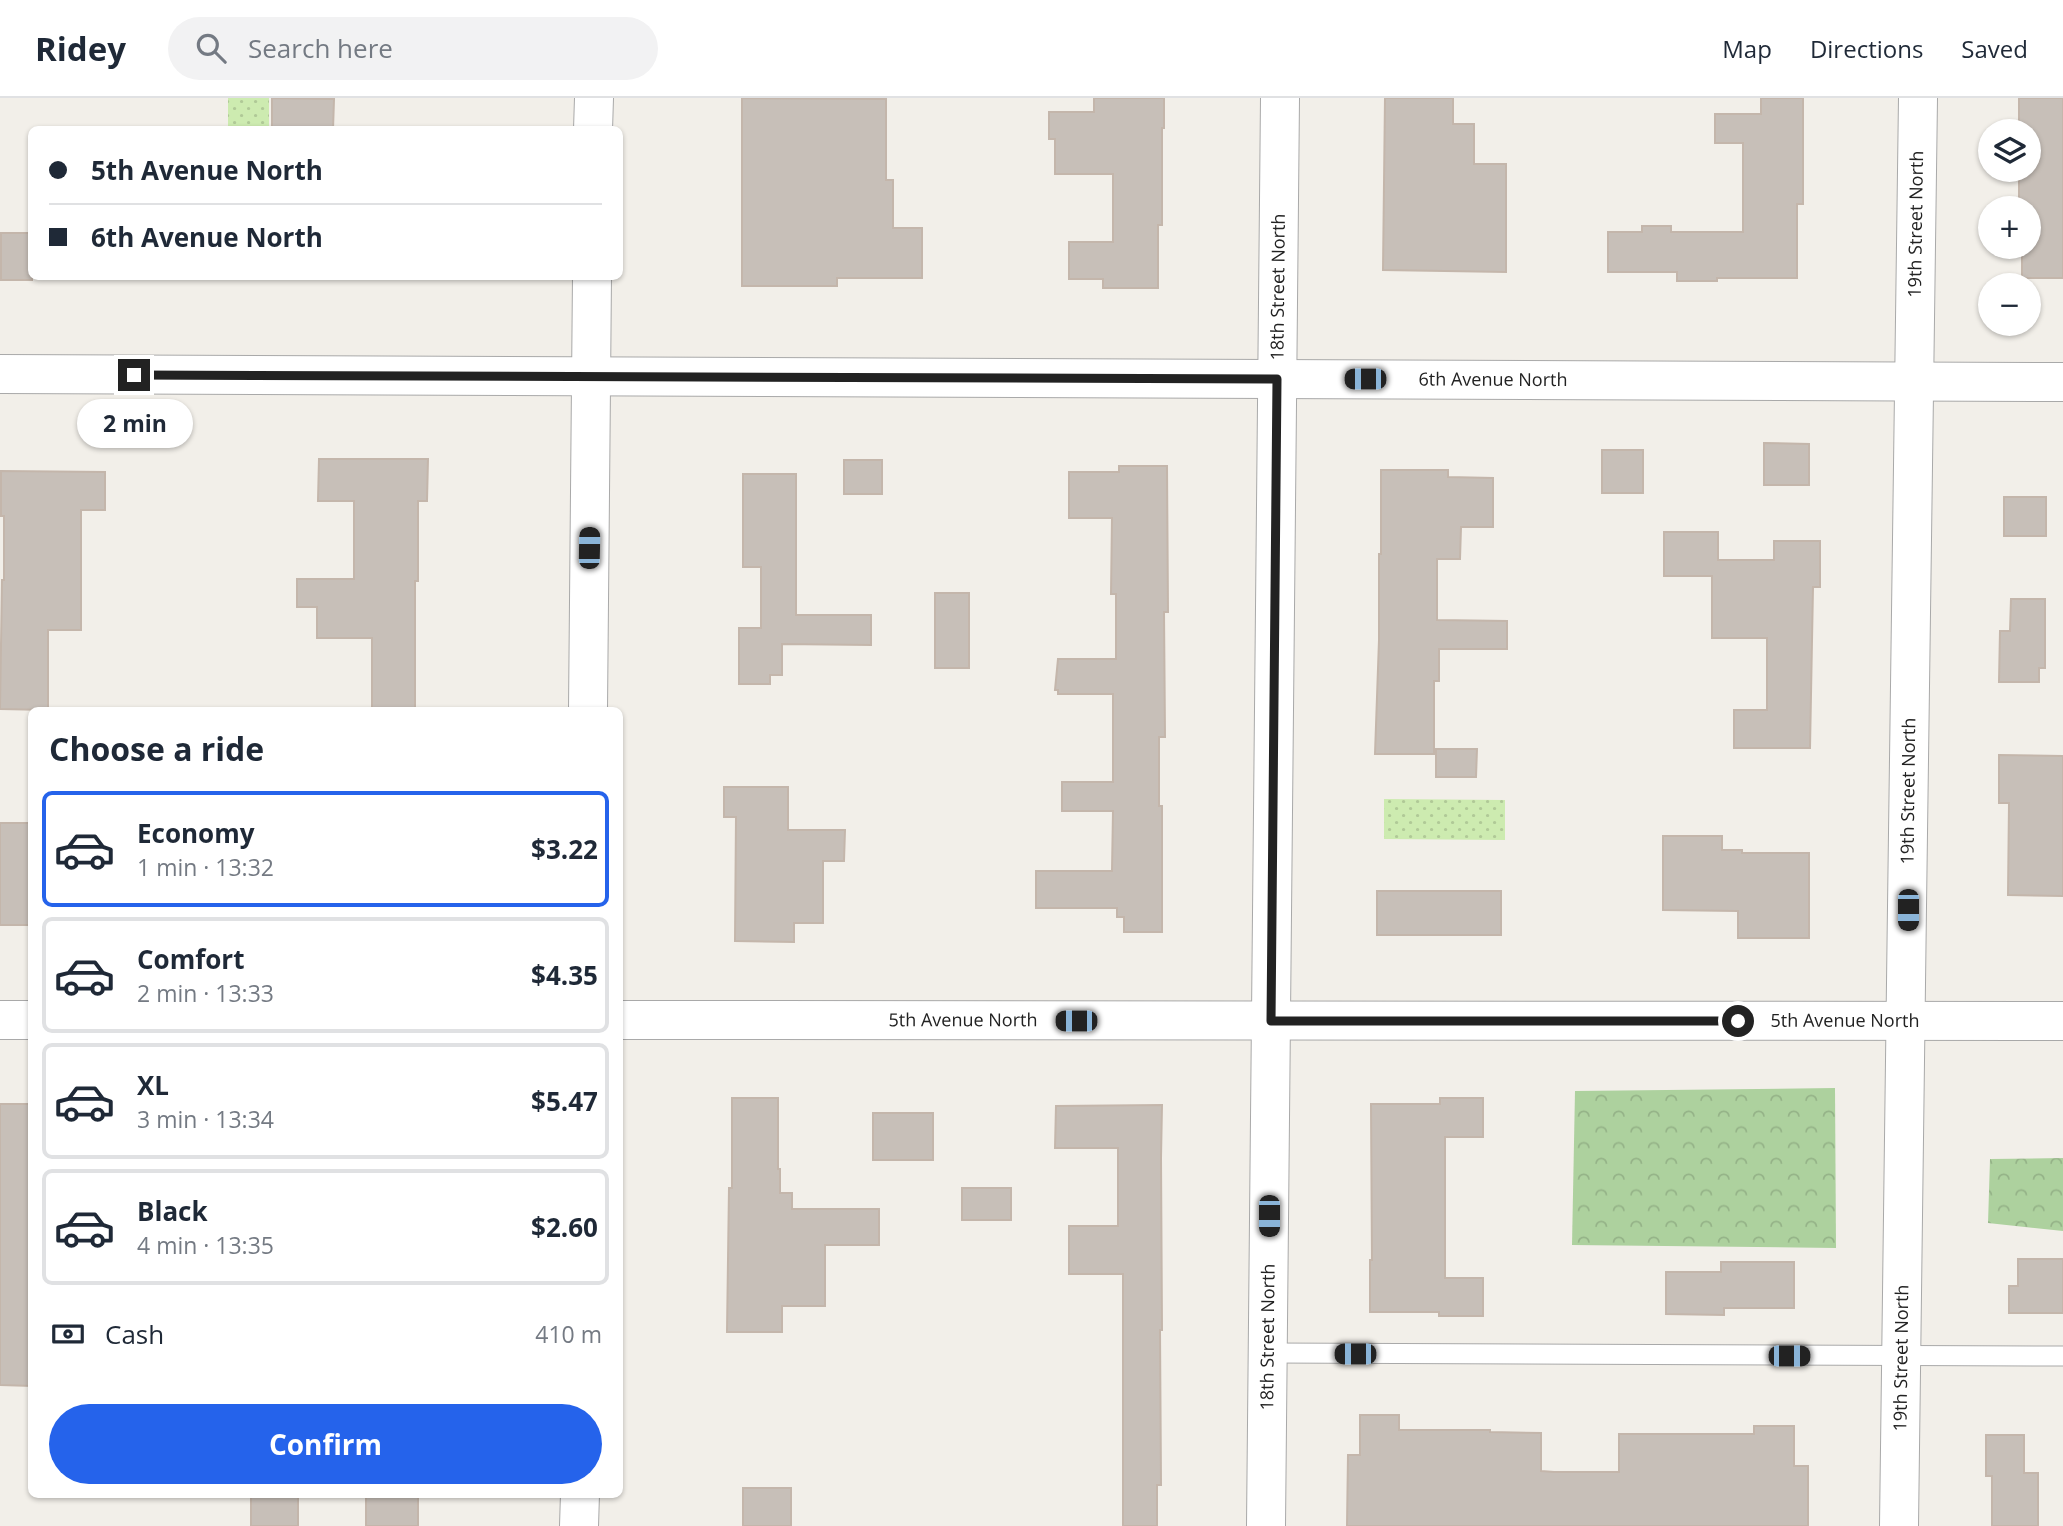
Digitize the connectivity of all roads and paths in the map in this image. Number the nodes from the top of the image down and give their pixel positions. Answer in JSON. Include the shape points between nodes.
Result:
{"nodes":[{"id":1,"x":594,"y":98,"type":"edge"},
{"id":2,"x":1280,"y":98,"type":"edge"},
{"id":3,"x":1918,"y":98,"type":"edge"},
{"id":4,"x":593,"y":126,"type":"edge"},
{"id":5,"x":592,"y":280,"type":"edge"},
{"id":6,"x":0,"y":374,"type":"edge"},
{"id":7,"x":591,"y":377,"type":"junction"},
{"id":8,"x":1277,"y":379,"type":"junction"},
{"id":9,"x":1913,"y":382,"type":"junction"},
{"id":10,"x":2063,"y":382,"type":"edge"},
{"id":11,"x":587,"y":707,"type":"edge"},
{"id":12,"x":0,"y":1020,"type":"edge"},
{"id":13,"x":28,"y":1020,"type":"edge"},
{"id":14,"x":623,"y":1020,"type":"edge"},
{"id":15,"x":1271,"y":1021,"type":"junction"},
{"id":16,"x":1907,"y":1021,"type":"junction"},
{"id":17,"x":2063,"y":1021,"type":"edge"},
{"id":18,"x":1268,"y":1353,"type":"junction"},
{"id":19,"x":1902,"y":1356,"type":"junction"},
{"id":20,"x":2063,"y":1356,"type":"edge"},
{"id":21,"x":580,"y":1498,"type":"edge"},
{"id":22,"x":579,"y":1526,"type":"edge"},
{"id":23,"x":1266,"y":1526,"type":"edge"},
{"id":24,"x":1899,"y":1526,"type":"edge"}],
"edges":[{"from":1,"to":4,"type":"street"},
{"from":2,"to":8,"type":"street","name":"18th Street North"},
{"from":3,"to":9,"type":"street","name":"19th Street North"},
{"from":5,"to":7,"type":"street"},
{"from":6,"to":7,"type":"street","name":"6th Avenue North"},
{"from":7,"to":8,"type":"street","name":"6th Avenue North"},
{"from":7,"to":11,"type":"street"},
{"from":8,"to":9,"type":"street","name":"6th Avenue North"},
{"from":8,"to":15,"type":"street","name":"18th Street North"},
{"from":9,"to":10,"type":"street","name":"6th Avenue North"},
{"from":9,"to":16,"type":"street","name":"19th Street North"},
{"from":12,"to":13,"type":"street"},
{"from":14,"to":15,"type":"street","name":"5th Avenue North"},
{"from":15,"to":16,"type":"street","name":"5th Avenue North"},
{"from":15,"to":18,"type":"street","name":"18th Street North"},
{"from":16,"to":17,"type":"street","name":"5th Avenue North"},
{"from":16,"to":19,"type":"street","name":"19th Street North"},
{"from":18,"to":19,"type":"lane"},
{"from":18,"to":23,"type":"street","name":"18th Street North"},
{"from":19,"to":20,"type":"lane"},
{"from":19,"to":24,"type":"street","name":"19th Street North"},
{"from":21,"to":22,"type":"street"}]}
